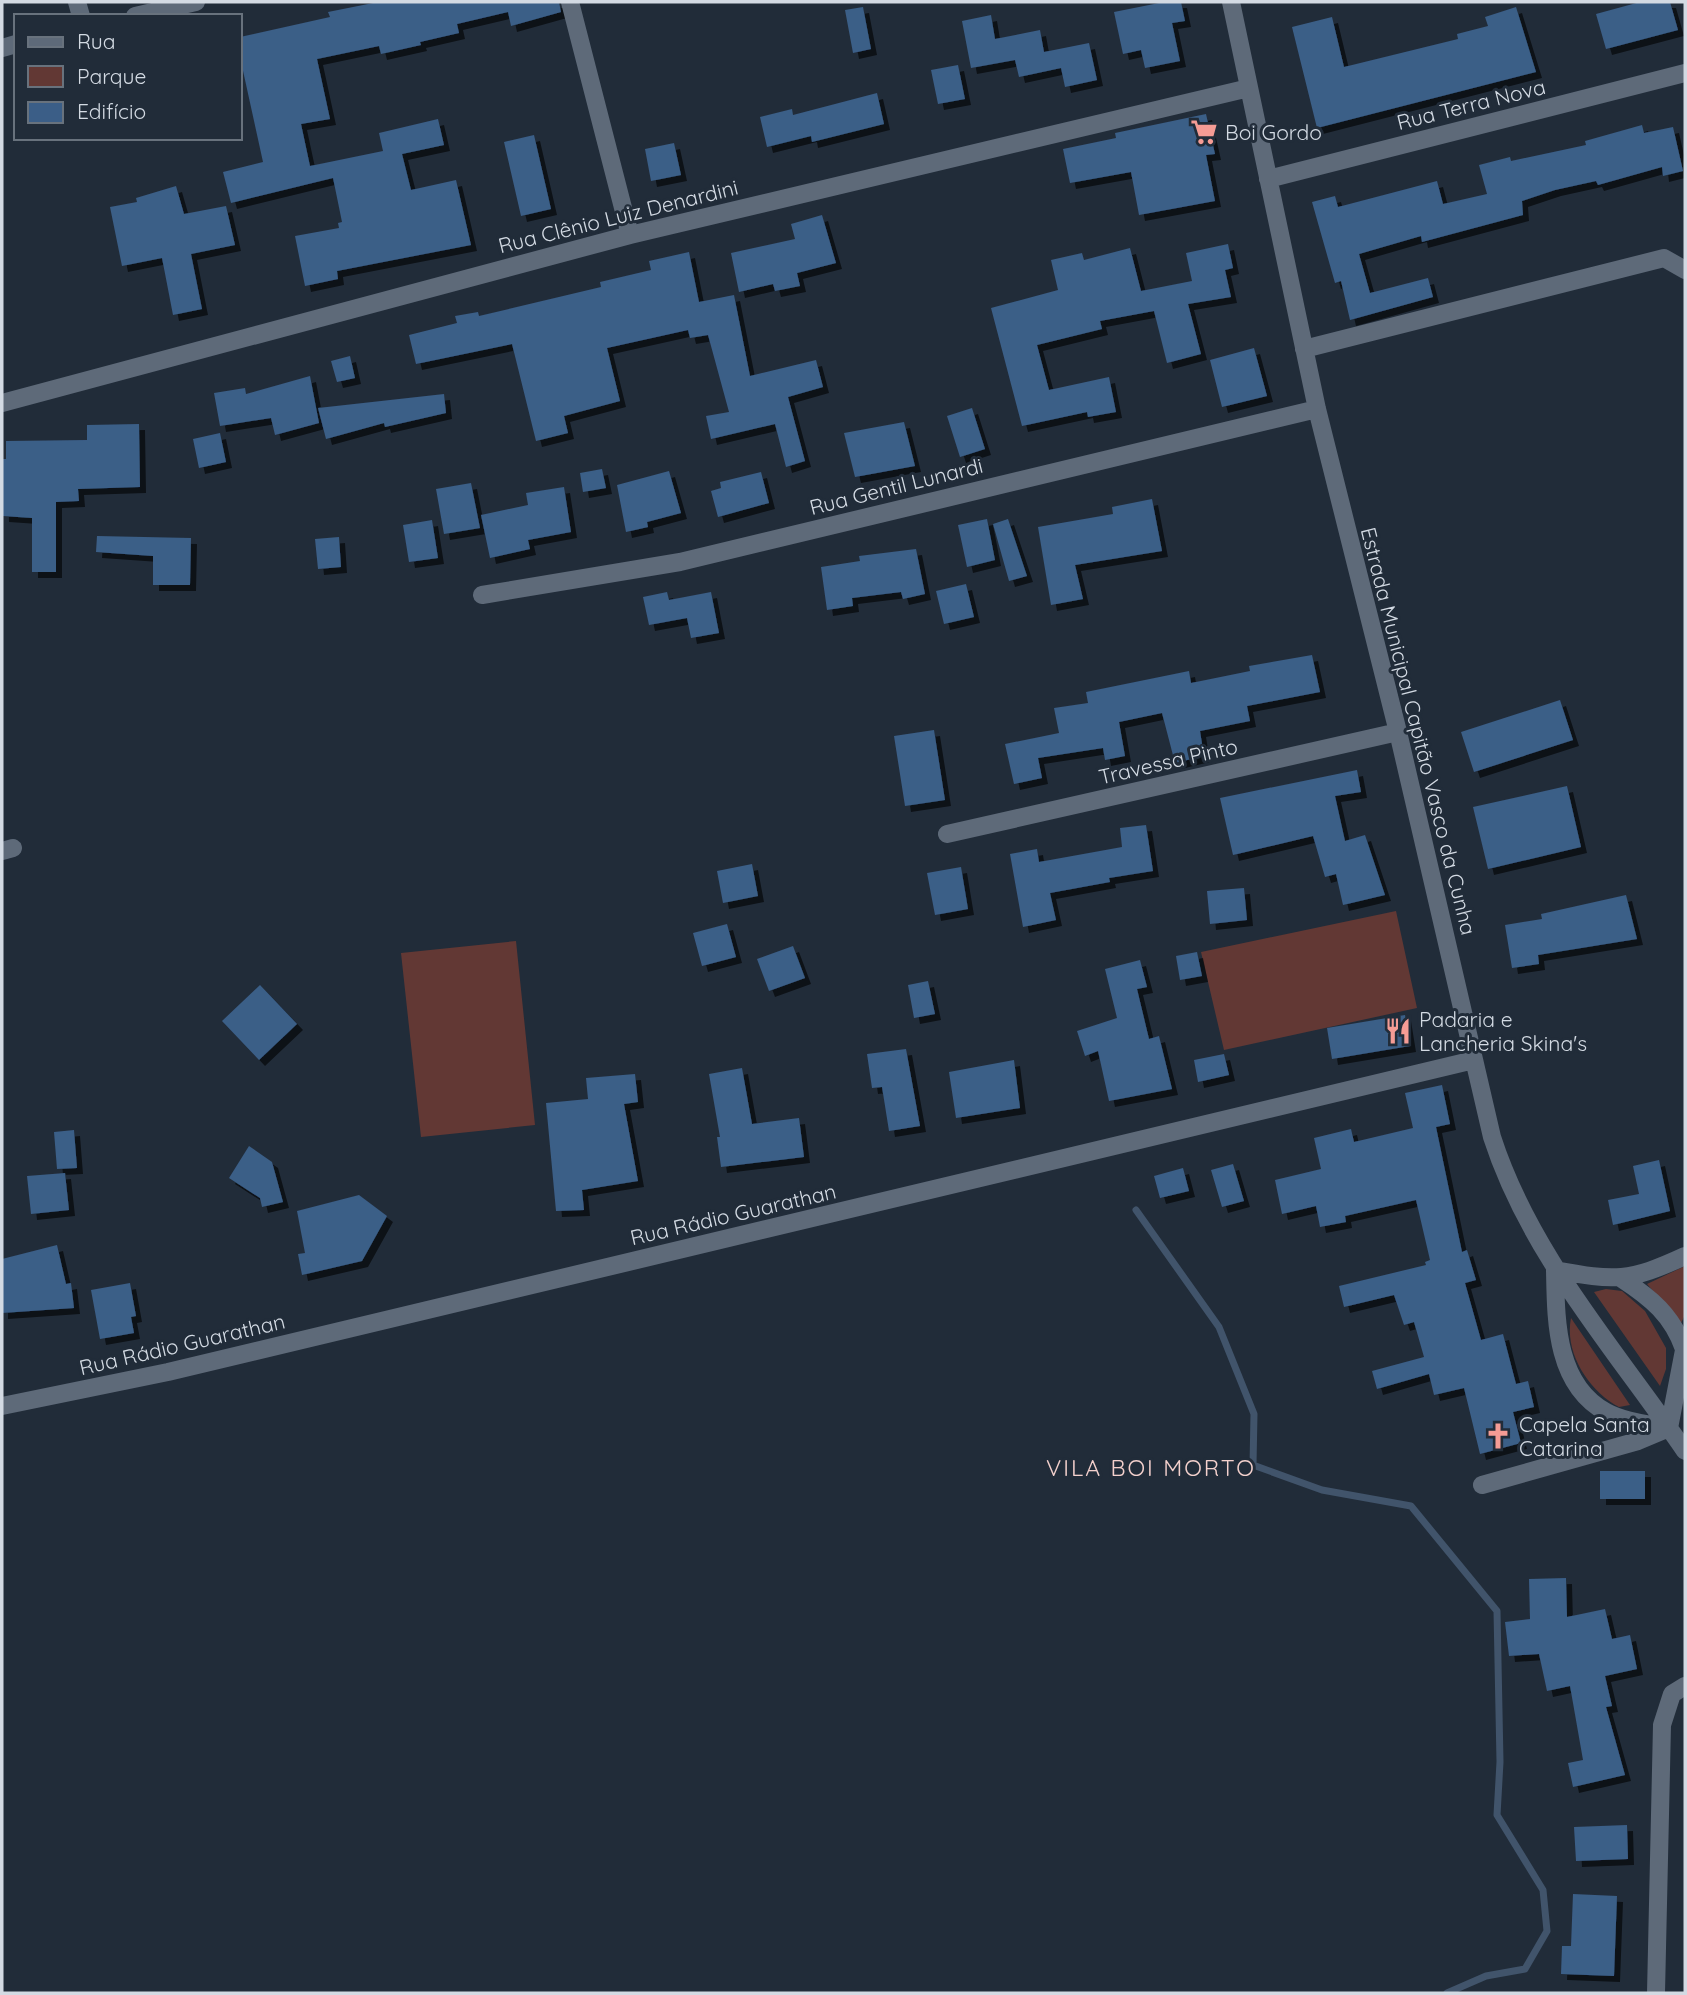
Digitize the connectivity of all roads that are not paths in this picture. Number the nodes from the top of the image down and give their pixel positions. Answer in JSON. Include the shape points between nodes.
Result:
{"nodes":[{"id":1,"x":195,"y":2,"type":"edge"},
{"id":2,"x":570,"y":2,"type":"edge"},
{"id":3,"x":1231,"y":2,"type":"edge"},
{"id":4,"x":144,"y":14,"type":"edge"},
{"id":5,"x":1685,"y":73,"type":"edge"},
{"id":6,"x":1249,"y":88,"type":"junction"},
{"id":7,"x":1268,"y":178,"type":"junction"},
{"id":8,"x":629,"y":235,"type":"junction"},
{"id":9,"x":1685,"y":270,"type":"edge"},
{"id":10,"x":1304,"y":349,"type":"junction"},
{"id":11,"x":2,"y":403,"type":"edge"},
{"id":12,"x":1317,"y":409,"type":"junction"},
{"id":13,"x":482,"y":595,"type":"dead end"},
{"id":14,"x":1398,"y":732,"type":"junction"},
{"id":15,"x":947,"y":834,"type":"dead end"},
{"id":16,"x":1474,"y":1060,"type":"junction"},
{"id":17,"x":1685,"y":1256,"type":"edge"},
{"id":18,"x":1555,"y":1270,"type":"junction"},
{"id":19,"x":1622,"y":1279,"type":"junction"},
{"id":20,"x":1684,"y":1347,"type":"edge"},
{"id":21,"x":2,"y":1406,"type":"edge"},
{"id":22,"x":1669,"y":1428,"type":"junction"},
{"id":23,"x":1685,"y":1451,"type":"edge"},
{"id":24,"x":1482,"y":1485,"type":"dead end"},
{"id":25,"x":1685,"y":1686,"type":"edge"},
{"id":26,"x":1656,"y":1993,"type":"edge"}],
"edges":[{"from":1,"to":4,"type":"street"},
{"from":2,"to":8,"type":"street"},
{"from":3,"to":6,"type":"street","name":"Estrada Municipal Capitão Vasco da Cunha"},
{"from":5,"to":7,"type":"street","name":"Rua Terra Nova"},
{"from":6,"to":7,"type":"street","name":"Estrada Municipal Capitão Vasco da Cunha"},
{"from":6,"to":8,"type":"street","name":"Rua Clênio Luiz Denardini"},
{"from":7,"to":10,"type":"street","name":"Estrada Municipal Capitão Vasco da Cunha"},
{"from":8,"to":11,"type":"street","name":"Rua Clênio Luiz Denardini"},
{"from":9,"to":10,"type":"street","via":[[1664,258]]},
{"from":10,"to":12,"type":"street","name":"Estrada Municipal Capitão Vasco da Cunha"},
{"from":12,"to":13,"type":"street","name":"Rua Gentil Lunardi","via":[[680,562]]},
{"from":12,"to":14,"type":"street","name":"Estrada Municipal Capitão Vasco da Cunha"},
{"from":14,"to":15,"type":"street","name":"Travessa Pinto"},
{"from":14,"to":16,"type":"street","name":"Estrada Municipal Capitão Vasco da Cunha"},
{"from":16,"to":18,"type":"street","name":"Estrada Municipal Capitão Vasco da Cunha","via":[[1506,1179]]},
{"from":16,"to":21,"type":"street","name":"Rua Rádio Guarathan","via":[[168,1372]]},
{"from":17,"to":19,"type":"street","via":[[1649,1273]]},
{"from":18,"to":19,"type":"street"},
{"from":18,"to":22,"type":"street","name":"Estrada Municipal Capitão Vasco da Cunha"},
{"from":18,"to":22,"type":"street","via":[[1556,1331],[1571,1374],[1605,1411]]},
{"from":19,"to":20,"type":"street","via":[[1668,1315]]},
{"from":20,"to":22,"type":"street"},
{"from":22,"to":23,"type":"street","name":"Estrada Municipal Capitão Vasco da Cunha"},
{"from":22,"to":24,"type":"street"},
{"from":25,"to":26,"type":"street","via":[[1672,1694],[1662,1725]]}]}
